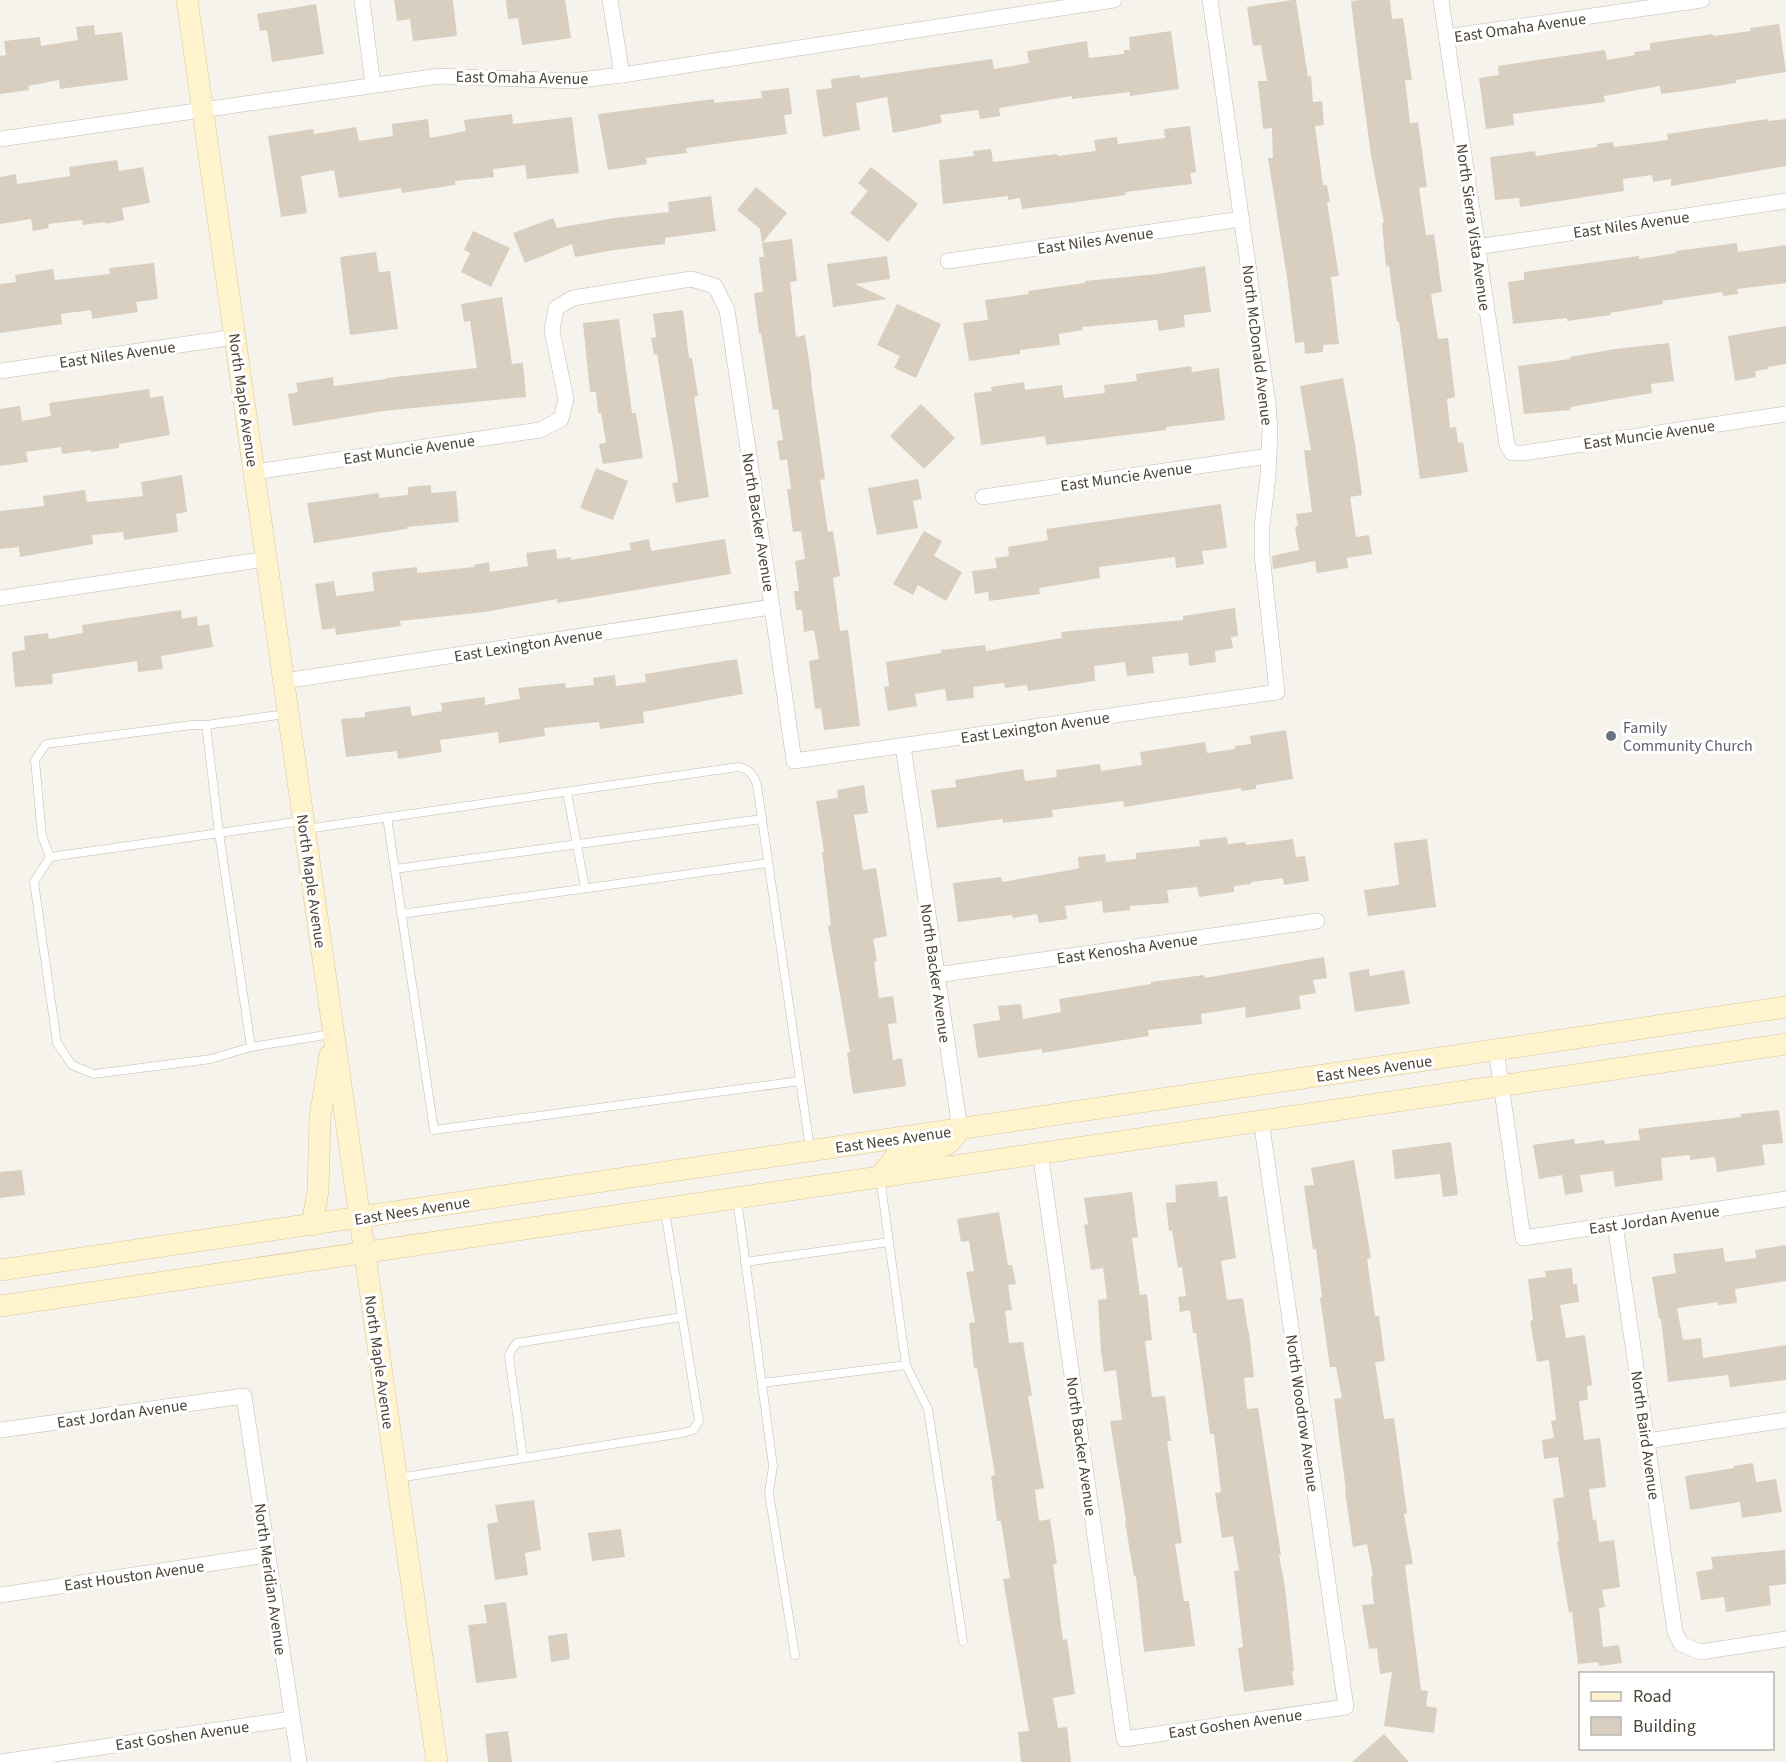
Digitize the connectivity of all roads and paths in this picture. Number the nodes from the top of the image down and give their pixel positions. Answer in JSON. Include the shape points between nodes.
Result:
{"nodes":[{"id":1,"x":187,"y":0,"type":"edge"},
{"id":2,"x":362,"y":0,"type":"edge"},
{"id":3,"x":610,"y":0,"type":"edge"},
{"id":4,"x":1114,"y":0,"type":"edge"},
{"id":5,"x":1210,"y":0,"type":"edge"},
{"id":6,"x":1441,"y":0,"type":"edge"},
{"id":7,"x":1702,"y":0,"type":"edge"},
{"id":8,"x":1446,"y":37,"type":"junction"},
{"id":9,"x":621,"y":75,"type":"junction"},
{"id":10,"x":373,"y":85,"type":"junction"},
{"id":11,"x":203,"y":110,"type":"junction"},
{"id":12,"x":0,"y":139,"type":"edge"},
{"id":13,"x":1786,"y":201,"type":"edge"},
{"id":14,"x":1241,"y":219,"type":"junction"},
{"id":15,"x":1477,"y":247,"type":"junction"},
{"id":16,"x":948,"y":261,"type":"dead end"},
{"id":17,"x":235,"y":337,"type":"junction"},
{"id":18,"x":0,"y":371,"type":"edge"},
{"id":19,"x":1786,"y":414,"type":"edge"},
{"id":20,"x":561,"y":419,"type":"joint"},
{"id":21,"x":1512,"y":453,"type":"joint"},
{"id":22,"x":1269,"y":456,"type":"junction"},
{"id":23,"x":254,"y":472,"type":"junction"},
{"id":24,"x":983,"y":497,"type":"dead end"},
{"id":25,"x":266,"y":559,"type":"junction"},
{"id":26,"x":0,"y":598,"type":"edge"},
{"id":27,"x":772,"y":607,"type":"junction"},
{"id":28,"x":284,"y":681,"type":"junction"},
{"id":29,"x":1277,"y":692,"type":"joint"},
{"id":30,"x":288,"y":713,"type":"junction"},
{"id":31,"x":206,"y":725,"type":"junction"},
{"id":32,"x":903,"y":746,"type":"junction"},
{"id":33,"x":794,"y":762,"type":"joint"},
{"id":34,"x":567,"y":792,"type":"junction"},
{"id":35,"x":387,"y":817,"type":"junction"},
{"id":36,"x":762,"y":819,"type":"junction"},
{"id":37,"x":304,"y":825,"type":"junction"},
{"id":38,"x":219,"y":833,"type":"junction"},
{"id":39,"x":578,"y":844,"type":"junction"},
{"id":40,"x":50,"y":857,"type":"junction"},
{"id":41,"x":768,"y":862,"type":"junction"},
{"id":42,"x":394,"y":869,"type":"junction"},
{"id":43,"x":585,"y":888,"type":"junction"},
{"id":44,"x":401,"y":914,"type":"junction"},
{"id":45,"x":1317,"y":921,"type":"dead end"},
{"id":46,"x":936,"y":975,"type":"junction"},
{"id":47,"x":1786,"y":1007,"type":"edge"},
{"id":48,"x":334,"y":1034,"type":"junction"},
{"id":49,"x":1786,"y":1044,"type":"edge"},
{"id":50,"x":251,"y":1047,"type":"junction"},
{"id":51,"x":1496,"y":1049,"type":"junction"},
{"id":52,"x":800,"y":1080,"type":"junction"},
{"id":53,"x":1501,"y":1085,"type":"junction"},
{"id":54,"x":1261,"y":1120,"type":"junction"},
{"id":55,"x":960,"y":1129,"type":"junction"},
{"id":56,"x":810,"y":1151,"type":"junction"},
{"id":57,"x":1040,"y":1152,"type":"junction"},
{"id":58,"x":880,"y":1177,"type":"junction"},
{"id":59,"x":736,"y":1198,"type":"junction"},
{"id":60,"x":1786,"y":1199,"type":"edge"},
{"id":61,"x":664,"y":1209,"type":"junction"},
{"id":62,"x":360,"y":1218,"type":"junction"},
{"id":63,"x":1615,"y":1224,"type":"junction"},
{"id":64,"x":312,"y":1225,"type":"junction"},
{"id":65,"x":889,"y":1242,"type":"junction"},
{"id":66,"x":364,"y":1252,"type":"junction"},
{"id":67,"x":745,"y":1262,"type":"junction"},
{"id":68,"x":5,"y":1270,"type":"edge"},
{"id":69,"x":0,"y":1306,"type":"edge"},
{"id":70,"x":682,"y":1317,"type":"junction"},
{"id":71,"x":906,"y":1365,"type":"junction"},
{"id":72,"x":762,"y":1383,"type":"junction"},
{"id":73,"x":244,"y":1396,"type":"joint"},
{"id":74,"x":1786,"y":1420,"type":"edge"},
{"id":75,"x":0,"y":1430,"type":"edge"},
{"id":76,"x":1647,"y":1441,"type":"junction"},
{"id":77,"x":523,"y":1458,"type":"junction"},
{"id":78,"x":396,"y":1478,"type":"junction"},
{"id":79,"x":267,"y":1555,"type":"junction"},
{"id":80,"x":0,"y":1595,"type":"edge"},
{"id":81,"x":1786,"y":1639,"type":"edge"},
{"id":82,"x":963,"y":1641,"type":"dead end"},
{"id":83,"x":795,"y":1655,"type":"dead end"},
{"id":84,"x":1346,"y":1707,"type":"joint"},
{"id":85,"x":291,"y":1719,"type":"junction"},
{"id":86,"x":1124,"y":1739,"type":"joint"},
{"id":87,"x":1,"y":1762,"type":"edge"},
{"id":88,"x":299,"y":1762,"type":"edge"},
{"id":89,"x":437,"y":1762,"type":"edge"}],
"edges":[{"from":1,"to":11,"type":"main road","name":"North Maple Avenue"},
{"from":2,"to":10,"type":"street"},
{"from":3,"to":9,"type":"street"},
{"from":4,"to":9,"type":"street","name":"East Omaha Avenue"},
{"from":5,"to":14,"type":"street","name":"North McDonald Avenue"},
{"from":6,"to":8,"type":"street","name":"North Sierra Vista Avenue"},
{"from":7,"to":8,"type":"street","name":"East Omaha Avenue"},
{"from":8,"to":15,"type":"street","name":"North Sierra Vista Avenue"},
{"from":9,"to":10,"type":"street","name":"East Omaha Avenue","via":[[571,81],[439,76]]},
{"from":10,"to":11,"type":"street","name":"East Omaha Avenue"},
{"from":11,"to":12,"type":"street","name":"East Omaha Avenue"},
{"from":11,"to":17,"type":"main road","name":"North Maple Avenue"},
{"from":13,"to":15,"type":"street","name":"East Niles Avenue"},
{"from":14,"to":16,"type":"street","name":"East Niles Avenue"},
{"from":14,"to":22,"type":"street","name":"North McDonald Avenue","via":[[1268,404]]},
{"from":15,"to":21,"type":"street","name":"North Sierra Vista Avenue","via":[[1507,445]]},
{"from":17,"to":18,"type":"street","name":"East Niles Avenue"},
{"from":17,"to":23,"type":"main road","name":"North Maple Avenue"},
{"from":19,"to":21,"type":"street","name":"East Muncie Avenue"},
{"from":20,"to":23,"type":"street","name":"East Muncie Avenue","via":[[540,430]]},
{"from":20,"to":27,"type":"street","name":"North Backer Avenue","via":[[566,399],[552,331],[556,308],[573,298],[691,279],[715,286],[727,310]]},
{"from":22,"to":24,"type":"street","name":"East Muncie Avenue"},
{"from":22,"to":29,"type":"street","name":"North McDonald Avenue","via":[[1262,555]]},
{"from":23,"to":25,"type":"main road","name":"North Maple Avenue"},
{"from":25,"to":26,"type":"street"},
{"from":25,"to":28,"type":"main road","name":"North Maple Avenue"},
{"from":27,"to":28,"type":"street","name":"East Lexington Avenue"},
{"from":27,"to":33,"type":"street","name":"North Backer Avenue"},
{"from":28,"to":30,"type":"main road","name":"North Maple Avenue"},
{"from":29,"to":32,"type":"street","name":"East Lexington Avenue"},
{"from":30,"to":31,"type":"lane"},
{"from":30,"to":37,"type":"main road","name":"North Maple Avenue"},
{"from":31,"to":38,"type":"lane"},
{"from":31,"to":40,"type":"lane","via":[[46,744],[35,760],[42,836]]},
{"from":32,"to":33,"type":"street","name":"East Lexington Avenue"},
{"from":32,"to":46,"type":"street","name":"North Backer Avenue"},
{"from":34,"to":35,"type":"lane"},
{"from":34,"to":36,"type":"lane","via":[[743,768],[756,780]]},
{"from":34,"to":39,"type":"lane"},
{"from":35,"to":37,"type":"lane"},
{"from":35,"to":42,"type":"lane"},
{"from":36,"to":39,"type":"lane"},
{"from":36,"to":41,"type":"lane"},
{"from":37,"to":38,"type":"lane"},
{"from":37,"to":48,"type":"main road","name":"North Maple Avenue"},
{"from":38,"to":40,"type":"lane"},
{"from":38,"to":50,"type":"lane"},
{"from":39,"to":42,"type":"lane"},
{"from":39,"to":43,"type":"lane"},
{"from":40,"to":50,"type":"lane","via":[[34,882],[57,1043],[72,1065],[94,1074],[211,1059]]},
{"from":41,"to":43,"type":"lane"},
{"from":41,"to":52,"type":"lane"},
{"from":42,"to":44,"type":"lane"},
{"from":43,"to":44,"type":"lane"},
{"from":44,"to":52,"type":"lane","via":[[434,1131]]},
{"from":45,"to":46,"type":"street","name":"East Kenosha Avenue"},
{"from":46,"to":55,"type":"street","name":"North Backer Avenue"},
{"from":47,"to":51,"type":"main road","name":"East Nees Avenue"},
{"from":48,"to":50,"type":"lane"},
{"from":48,"to":62,"type":"main road","name":"North Maple Avenue"},
{"from":48,"to":64,"type":"main road","via":[[320,1117],[318,1191]]},
{"from":49,"to":53,"type":"main road","name":"East Nees Avenue"},
{"from":51,"to":53,"type":"street"},
{"from":51,"to":55,"type":"main road","name":"East Nees Avenue"},
{"from":52,"to":56,"type":"lane"},
{"from":53,"to":54,"type":"main road","name":"East Nees Avenue"},
{"from":53,"to":63,"type":"street","name":"East Jordan Avenue","via":[[1523,1238]]},
{"from":54,"to":57,"type":"main road","name":"East Nees Avenue"},
{"from":54,"to":84,"type":"street","name":"North Woodrow Avenue"},
{"from":55,"to":56,"type":"main road","name":"East Nees Avenue"},
{"from":55,"to":58,"type":"main road","via":[[947,1146],[895,1156]]},
{"from":56,"to":62,"type":"main road","name":"East Nees Avenue"},
{"from":57,"to":58,"type":"main road","name":"East Nees Avenue"},
{"from":57,"to":86,"type":"street","name":"North Backer Avenue"},
{"from":58,"to":59,"type":"main road","name":"East Nees Avenue"},
{"from":58,"to":65,"type":"lane"},
{"from":59,"to":61,"type":"main road","name":"East Nees Avenue"},
{"from":59,"to":67,"type":"lane"},
{"from":60,"to":63,"type":"street","name":"East Jordan Avenue"},
{"from":61,"to":66,"type":"main road","name":"East Nees Avenue"},
{"from":61,"to":70,"type":"lane"},
{"from":62,"to":64,"type":"main road","name":"East Nees Avenue"},
{"from":62,"to":66,"type":"main road","name":"North Maple Avenue"},
{"from":63,"to":76,"type":"street","name":"North Baird Avenue"},
{"from":64,"to":68,"type":"main road","name":"East Nees Avenue"},
{"from":65,"to":67,"type":"lane"},
{"from":65,"to":71,"type":"lane"},
{"from":66,"to":69,"type":"main road","name":"East Nees Avenue"},
{"from":66,"to":78,"type":"main road","name":"North Maple Avenue"},
{"from":67,"to":72,"type":"lane"},
{"from":70,"to":77,"type":"lane","via":[[518,1343],[509,1356]]},
{"from":70,"to":77,"type":"lane","via":[[699,1420],[693,1430]]},
{"from":71,"to":72,"type":"lane"},
{"from":71,"to":82,"type":"lane","via":[[928,1409]]},
{"from":72,"to":83,"type":"lane","via":[[773,1466],[769,1493]]},
{"from":73,"to":75,"type":"street","name":"East Jordan Avenue"},
{"from":73,"to":79,"type":"street","name":"North Meridian Avenue"},
{"from":74,"to":76,"type":"street"},
{"from":76,"to":81,"type":"street","name":"North Baird Avenue","via":[[1675,1632],[1681,1644],[1700,1652]]},
{"from":77,"to":78,"type":"lane"},
{"from":78,"to":89,"type":"main road","name":"North Maple Avenue"},
{"from":79,"to":80,"type":"street","name":"East Houston Avenue"},
{"from":79,"to":85,"type":"street","name":"North Meridian Avenue"},
{"from":84,"to":86,"type":"street","name":"East Goshen Avenue"},
{"from":85,"to":87,"type":"street","name":"East Goshen Avenue"},
{"from":85,"to":88,"type":"street","name":"North Meridian Avenue"}]}
